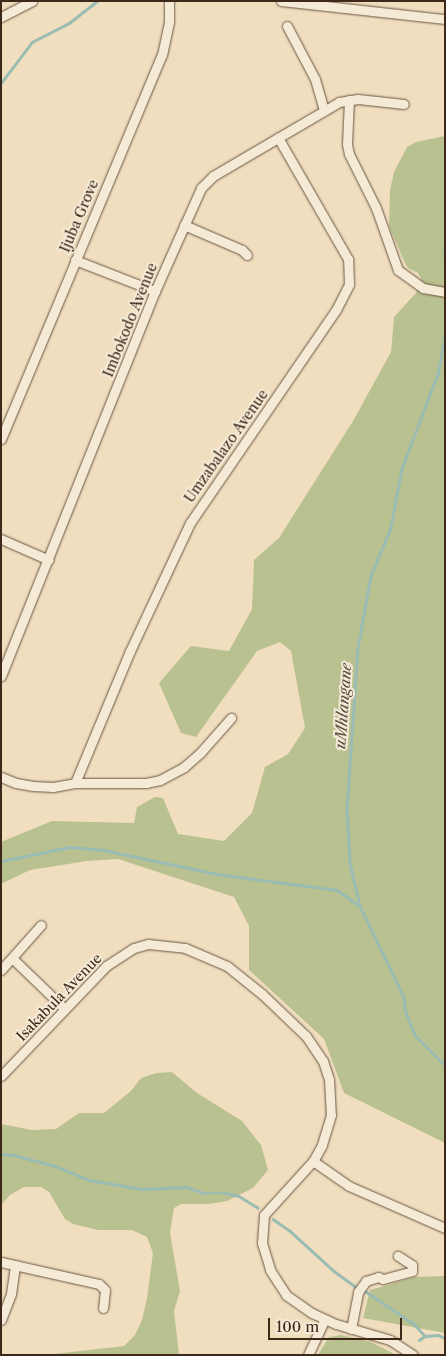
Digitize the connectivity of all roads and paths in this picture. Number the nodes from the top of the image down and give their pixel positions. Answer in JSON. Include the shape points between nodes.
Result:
{"nodes":[{"id":1,"x":32,"y":1,"type":"edge"},
{"id":2,"x":170,"y":1,"type":"edge"},
{"id":3,"x":281,"y":1,"type":"edge"},
{"id":4,"x":17,"y":4,"type":"edge"},
{"id":5,"x":1,"y":17,"type":"edge"},
{"id":6,"x":445,"y":19,"type":"edge"},
{"id":7,"x":287,"y":26,"type":"dead end"},
{"id":8,"x":348,"y":100,"type":"junction"},
{"id":9,"x":404,"y":104,"type":"dead end"},
{"id":10,"x":324,"y":110,"type":"junction"},
{"id":11,"x":278,"y":138,"type":"junction"},
{"id":12,"x":184,"y":225,"type":"junction"},
{"id":13,"x":247,"y":255,"type":"dead end"},
{"id":14,"x":75,"y":260,"type":"junction"},
{"id":15,"x":155,"y":291,"type":"junction"},
{"id":16,"x":445,"y":292,"type":"edge"},
{"id":17,"x":1,"y":438,"type":"edge"},
{"id":18,"x":1,"y":539,"type":"edge"},
{"id":19,"x":49,"y":560,"type":"junction"},
{"id":20,"x":1,"y":676,"type":"edge"},
{"id":21,"x":231,"y":718,"type":"dead end"},
{"id":22,"x":1,"y":777,"type":"edge"},
{"id":23,"x":74,"y":783,"type":"junction"},
{"id":24,"x":41,"y":925,"type":"dead end"},
{"id":25,"x":13,"y":959,"type":"junction"},
{"id":26,"x":1,"y":970,"type":"edge"},
{"id":27,"x":66,"y":1009,"type":"junction"},
{"id":28,"x":1,"y":1076,"type":"edge"},
{"id":29,"x":313,"y":1162,"type":"junction"},
{"id":30,"x":445,"y":1228,"type":"edge"},
{"id":31,"x":398,"y":1256,"type":"dead end"},
{"id":32,"x":1,"y":1262,"type":"edge"},
{"id":33,"x":15,"y":1264,"type":"junction"},
{"id":34,"x":103,"y":1308,"type":"dead end"},
{"id":35,"x":1,"y":1320,"type":"edge"},
{"id":36,"x":324,"y":1320,"type":"junction"},
{"id":37,"x":351,"y":1329,"type":"junction"},
{"id":38,"x":308,"y":1355,"type":"edge"},
{"id":39,"x":412,"y":1355,"type":"edge"}],
"edges":[{"from":1,"to":4,"type":"street"},
{"from":2,"to":14,"type":"street","name":"Ijuba Grove","via":[[162,55]]},
{"from":3,"to":6,"type":"street"},
{"from":4,"to":5,"type":"street"},
{"from":7,"to":10,"type":"street","via":[[315,79]]},
{"from":8,"to":9,"type":"street","name":"Imbokodo Avenue"},
{"from":8,"to":10,"type":"street","name":"Imbokodo Avenue"},
{"from":8,"to":16,"type":"street","via":[[349,154],[376,208],[398,270],[423,288]]},
{"from":10,"to":11,"type":"street","name":"Imbokodo Avenue"},
{"from":11,"to":12,"type":"street","name":"Imbokodo Avenue","via":[[208,179],[198,192]]},
{"from":11,"to":23,"type":"street","name":"Umzabalazo Avenue","via":[[348,259],[350,277],[347,289],[336,310],[190,523],[130,651]]},
{"from":12,"to":13,"type":"street"},
{"from":12,"to":15,"type":"street","name":"Imbokodo Avenue"},
{"from":14,"to":15,"type":"street"},
{"from":14,"to":17,"type":"street","name":"Ijuba Grove"},
{"from":15,"to":19,"type":"street","name":"Imbokodo Avenue"},
{"from":18,"to":19,"type":"street"},
{"from":19,"to":20,"type":"street","name":"Imbokodo Avenue"},
{"from":21,"to":23,"type":"street","via":[[184,768],[160,780],[146,783]]},
{"from":22,"to":23,"type":"street","via":[[33,786]]},
{"from":24,"to":25,"type":"street"},
{"from":25,"to":26,"type":"street"},
{"from":25,"to":27,"type":"street"},
{"from":27,"to":28,"type":"street","name":"Isakabula Avenue"},
{"from":27,"to":29,"type":"street","name":"Isakabula Avenue","via":[[106,966],[120,955],[148,944],[185,948],[227,966],[294,1023],[323,1061],[329,1079],[331,1115]]},
{"from":29,"to":30,"type":"street","via":[[349,1186]]},
{"from":29,"to":36,"type":"street","name":"Isakabula Avenue","via":[[264,1215],[262,1243],[270,1270],[286,1294]]},
{"from":31,"to":37,"type":"street","via":[[412,1265],[412,1271],[366,1281],[358,1292]]},
{"from":32,"to":33,"type":"street"},
{"from":33,"to":34,"type":"street","via":[[99,1284],[105,1290]]},
{"from":33,"to":35,"type":"street","via":[[11,1294]]},
{"from":36,"to":37,"type":"street","name":"Isakabula Avenue"},
{"from":36,"to":38,"type":"street"},
{"from":37,"to":39,"type":"street","name":"Isakabula Avenue","via":[[390,1340]]}]}
